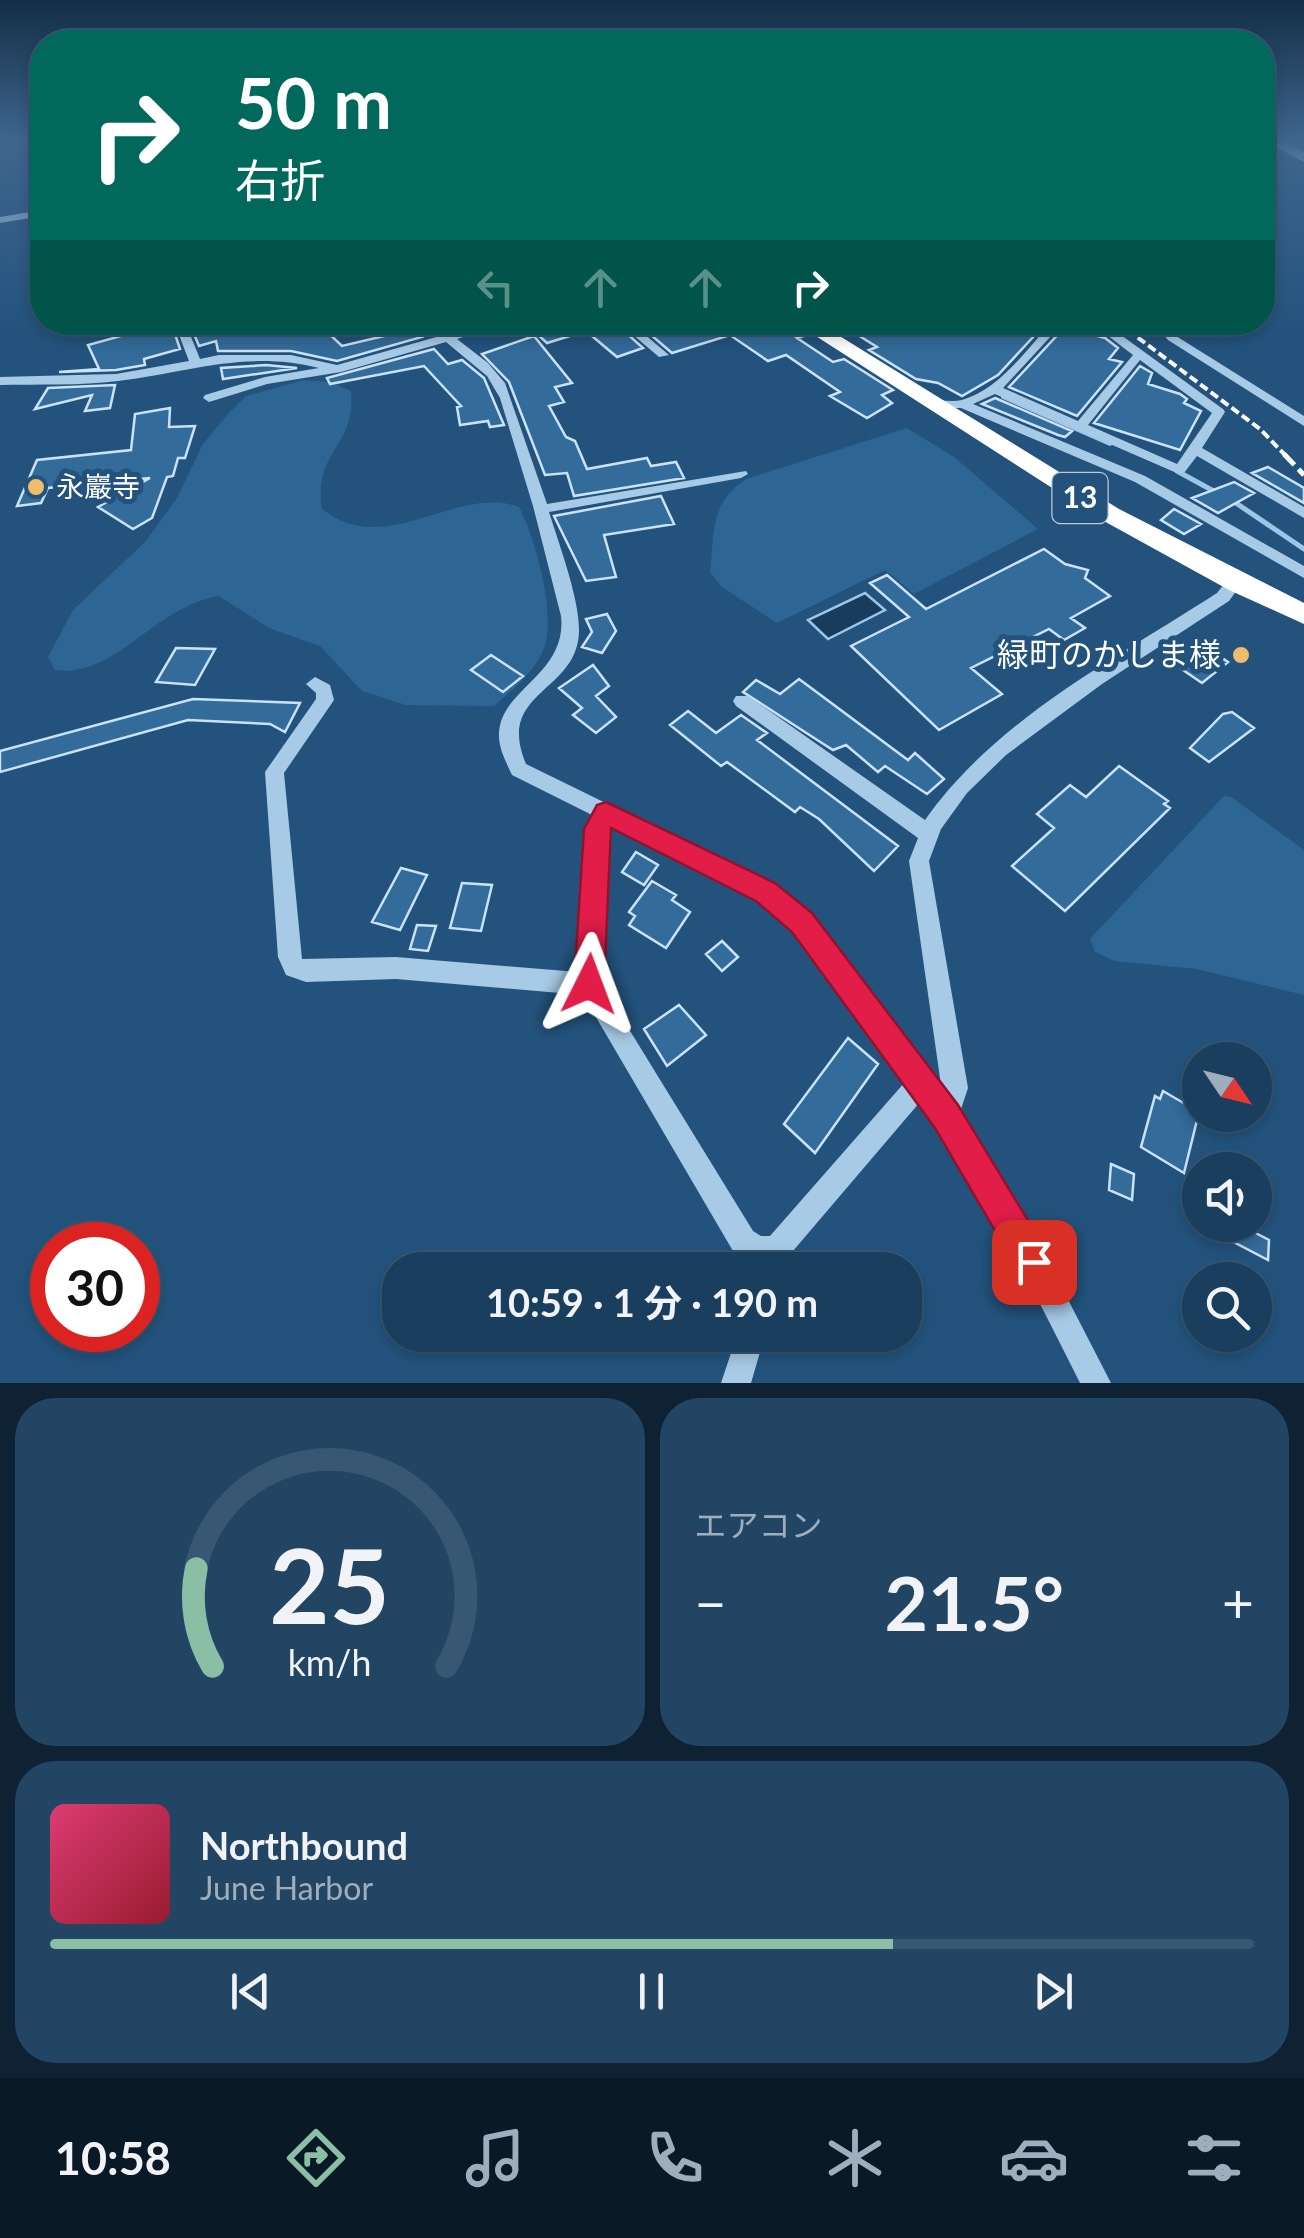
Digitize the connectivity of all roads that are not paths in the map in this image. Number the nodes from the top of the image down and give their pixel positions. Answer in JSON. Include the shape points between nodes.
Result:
{"nodes":[{"id":1,"x":30,"y":215,"type":"edge"},
{"id":2,"x":0,"y":220,"type":"edge"},
{"id":3,"x":184,"y":335,"type":"edge"},
{"id":4,"x":443,"y":335,"type":"edge"},
{"id":5,"x":460,"y":335,"type":"edge"},
{"id":6,"x":639,"y":335,"type":"edge"},
{"id":7,"x":823,"y":335,"type":"edge"},
{"id":8,"x":1047,"y":335,"type":"edge"},
{"id":9,"x":1114,"y":335,"type":"edge"},
{"id":10,"x":1169,"y":335,"type":"edge"},
{"id":11,"x":447,"y":339,"type":"junction"},
{"id":12,"x":1140,"y":353,"type":"junction"},
{"id":13,"x":663,"y":355,"type":"dead end"},
{"id":14,"x":196,"y":363,"type":"junction"},
{"id":15,"x":336,"y":369,"type":"junction"},
{"id":16,"x":0,"y":381,"type":"edge"},
{"id":17,"x":995,"y":389,"type":"junction"},
{"id":18,"x":209,"y":398,"type":"dead end"},
{"id":19,"x":930,"y":404,"type":"junction"},
{"id":20,"x":963,"y":404,"type":"junction"},
{"id":21,"x":1304,"y":422,"type":"edge"},
{"id":22,"x":1081,"y":425,"type":"junction"},
{"id":23,"x":1195,"y":450,"type":"junction"},
{"id":24,"x":741,"y":474,"type":"dead end"},
{"id":25,"x":541,"y":509,"type":"junction"},
{"id":26,"x":1304,"y":513,"type":"edge"},
{"id":27,"x":1304,"y":573,"type":"edge"},
{"id":28,"x":1234,"y":583,"type":"junction"},
{"id":29,"x":1304,"y":614,"type":"edge"},
{"id":30,"x":315,"y":684,"type":"dead end"},
{"id":31,"x":742,"y":701,"type":"dead end"},
{"id":32,"x":606,"y":813,"type":"junction"},
{"id":33,"x":927,"y":833,"type":"junction"},
{"id":34,"x":589,"y":984,"type":"junction"},
{"id":35,"x":918,"y":1084,"type":"junction"},
{"id":36,"x":946,"y":1117,"type":"junction"},
{"id":37,"x":762,"y":1252,"type":"edge"},
{"id":38,"x":780,"y":1252,"type":"edge"},
{"id":39,"x":746,"y":1352,"type":"edge"},
{"id":40,"x":736,"y":1383,"type":"edge"},
{"id":41,"x":1096,"y":1383,"type":"edge"}],
"edges":[{"from":1,"to":2,"type":"street"},
{"from":3,"to":14,"type":"street"},
{"from":4,"to":11,"type":"street"},
{"from":5,"to":11,"type":"street"},
{"from":6,"to":13,"type":"street"},
{"from":7,"to":19,"type":"highway","number":"13"},
{"from":8,"to":17,"type":"street"},
{"from":9,"to":12,"type":"street"},
{"from":10,"to":21,"type":"street"},
{"from":11,"to":15,"type":"street"},
{"from":11,"to":25,"type":"street","via":[[472,352],[502,386]]},
{"from":12,"to":22,"type":"street"},
{"from":12,"to":23,"type":"street","via":[[1220,412]]},
{"from":14,"to":15,"type":"street","via":[[291,358]]},
{"from":14,"to":16,"type":"street","via":[[116,378]]},
{"from":15,"to":18,"type":"street"},
{"from":17,"to":20,"type":"street"},
{"from":17,"to":22,"type":"street"},
{"from":19,"to":20,"type":"street"},
{"from":19,"to":28,"type":"highway","number":"13","via":[[1061,487]]},
{"from":20,"to":27,"type":"street","via":[[1140,479]]},
{"from":22,"to":23,"type":"street","via":[[1179,470]]},
{"from":23,"to":26,"type":"street"},
{"from":24,"to":25,"type":"street"},
{"from":25,"to":32,"type":"street","via":[[572,631],[566,651],[516,709],[505,732],[508,751],[519,769]]},
{"from":28,"to":29,"type":"highway","number":"13"},
{"from":28,"to":33,"type":"street","via":[[1223,597],[1001,747],[963,782]]},
{"from":30,"to":34,"type":"street","via":[[325,700],[274,772],[294,967]]},
{"from":31,"to":33,"type":"street"},
{"from":32,"to":34,"type":"street","via":[[597,829]]},
{"from":32,"to":35,"type":"street","via":[[766,892],[802,922]]},
{"from":33,"to":36,"type":"street","via":[[919,861],[956,1088]]},
{"from":34,"to":37,"type":"street","via":[[743,1242]]},
{"from":35,"to":36,"type":"street"},
{"from":35,"to":38,"type":"street"},
{"from":36,"to":41,"type":"street","via":[[1034,1262]]},
{"from":39,"to":40,"type":"street"}]}
